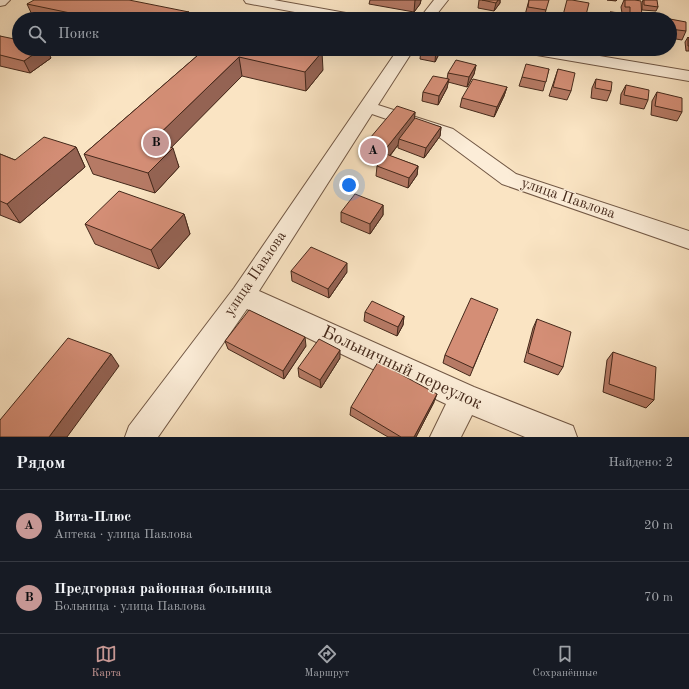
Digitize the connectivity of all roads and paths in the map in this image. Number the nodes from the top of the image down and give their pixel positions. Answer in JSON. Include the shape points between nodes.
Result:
{"nodes":[{"id":1,"x":3,"y":0,"type":"edge"},
{"id":2,"x":251,"y":0,"type":"edge"},
{"id":3,"x":440,"y":0,"type":"edge"},
{"id":4,"x":0,"y":2,"type":"edge"},
{"id":5,"x":318,"y":12,"type":"edge"},
{"id":6,"x":431,"y":12,"type":"edge"},
{"id":7,"x":401,"y":56,"type":"edge"},
{"id":8,"x":572,"y":56,"type":"edge"},
{"id":9,"x":689,"y":76,"type":"edge"},
{"id":10,"x":368,"y":107,"type":"junction"},
{"id":11,"x":689,"y":240,"type":"edge"},
{"id":12,"x":243,"y":295,"type":"junction"},
{"id":13,"x":465,"y":398,"type":"junction"},
{"id":14,"x":140,"y":437,"type":"edge"},
{"id":15,"x":444,"y":437,"type":"edge"},
{"id":16,"x":562,"y":437,"type":"edge"}],
"edges":[{"from":1,"to":4,"type":"street"},
{"from":2,"to":5,"type":"street"},
{"from":3,"to":6,"type":"street"},
{"from":7,"to":10,"type":"street","name":"улица Павлова"},
{"from":8,"to":9,"type":"street"},
{"from":10,"to":11,"type":"street","name":"улица Павлова","via":[[446,133],[509,179]]},
{"from":10,"to":12,"type":"street","name":"улица Павлова"},
{"from":12,"to":13,"type":"street","name":"Больничный переулок"},
{"from":12,"to":14,"type":"street","name":"улица Павлова"},
{"from":13,"to":15,"type":"street"},
{"from":13,"to":16,"type":"street","name":"Больничный переулок"}]}
